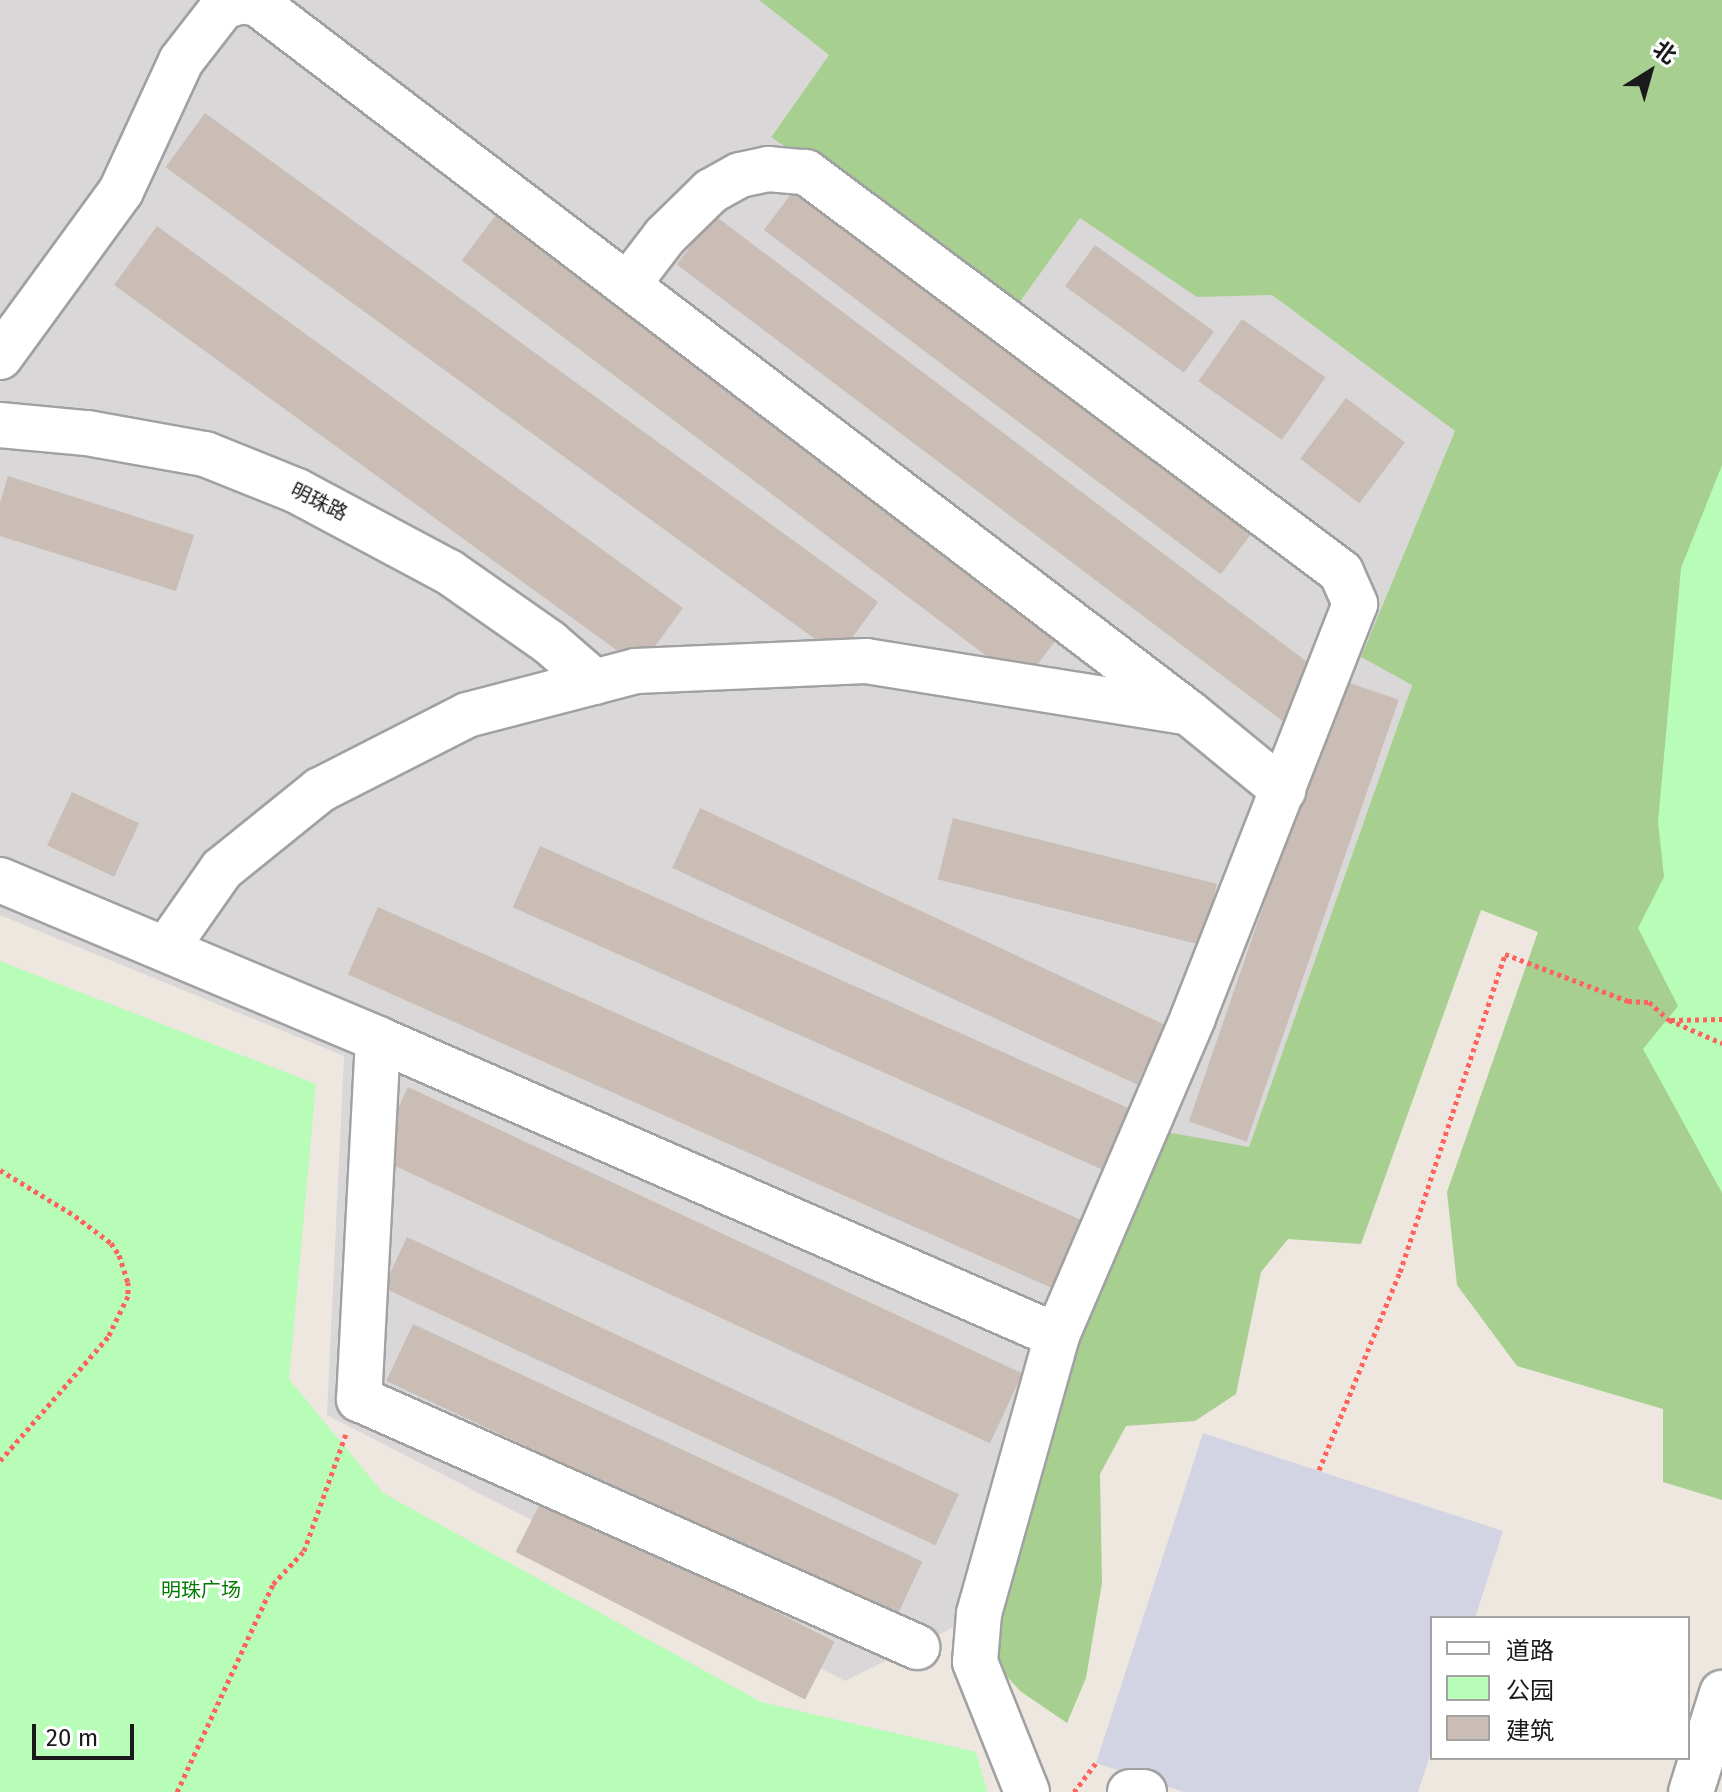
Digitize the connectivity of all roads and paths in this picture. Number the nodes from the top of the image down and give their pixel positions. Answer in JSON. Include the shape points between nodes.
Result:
{"nodes":[{"id":1,"x":629,"y":283,"type":"junction"},
{"id":2,"x":0,"y":357,"type":"edge"},
{"id":3,"x":0,"y":425,"type":"edge"},
{"id":4,"x":595,"y":682,"type":"junction"},
{"id":5,"x":1189,"y":713,"type":"junction"},
{"id":6,"x":1283,"y":790,"type":"junction"},
{"id":7,"x":0,"y":880,"type":"edge"},
{"id":8,"x":166,"y":949,"type":"junction"},
{"id":9,"x":1722,"y":1019,"type":"edge"},
{"id":10,"x":1669,"y":1020,"type":"junction"},
{"id":11,"x":378,"y":1039,"type":"junction"},
{"id":12,"x":1722,"y":1043,"type":"edge"},
{"id":13,"x":0,"y":1170,"type":"edge"},
{"id":14,"x":1057,"y":1336,"type":"junction"},
{"id":15,"x":359,"y":1399,"type":"junction"},
{"id":16,"x":0,"y":1461,"type":"edge"},
{"id":17,"x":1319,"y":1470,"type":"dead end"},
{"id":18,"x":917,"y":1647,"type":"dead end"},
{"id":19,"x":1722,"y":1693,"type":"edge"},
{"id":20,"x":1096,"y":1763,"type":"dead end"},
{"id":21,"x":177,"y":1792,"type":"edge"},
{"id":22,"x":1027,"y":1792,"type":"edge"},
{"id":23,"x":1074,"y":1792,"type":"edge"},
{"id":24,"x":1130,"y":1792,"type":"edge"},
{"id":25,"x":1144,"y":1792,"type":"edge"},
{"id":26,"x":1691,"y":1792,"type":"edge"}],
"edges":[{"from":1,"to":2,"type":"street","via":[[258,4],[241,1],[223,7],[181,61],[121,191]]},
{"from":1,"to":5,"type":"street"},
{"from":1,"to":6,"type":"street","via":[[665,236],[711,191],[740,175],[768,169],[806,172],[1341,572],[1355,604]]},
{"from":3,"to":4,"type":"street","name":"明珠路","via":[[87,433],[205,454],[297,491],[449,572],[549,642]]},
{"from":4,"to":5,"type":"street","via":[[636,671],[866,661]]},
{"from":4,"to":8,"type":"street","via":[[467,715],[320,790],[222,869]]},
{"from":5,"to":6,"type":"street"},
{"from":6,"to":14,"type":"street","via":[[1193,1018]]},
{"from":7,"to":8,"type":"street"},
{"from":8,"to":11,"type":"street"},
{"from":9,"to":10,"type":"path"},
{"from":10,"to":12,"type":"path"},
{"from":10,"to":17,"type":"path","via":[[1649,1002],[1628,1001],[1505,954],[1400,1272]]},
{"from":11,"to":14,"type":"street"},
{"from":11,"to":15,"type":"street"},
{"from":13,"to":16,"type":"path","via":[[111,1243],[128,1282],[128,1296],[108,1337]]},
{"from":14,"to":22,"type":"street","via":[[979,1614],[975,1662]]},
{"from":15,"to":18,"type":"street"},
{"from":15,"to":21,"type":"path","via":[[304,1551],[273,1584]]},
{"from":19,"to":26,"type":"street"},
{"from":20,"to":23,"type":"path"},
{"from":24,"to":25,"type":"street"}]}
